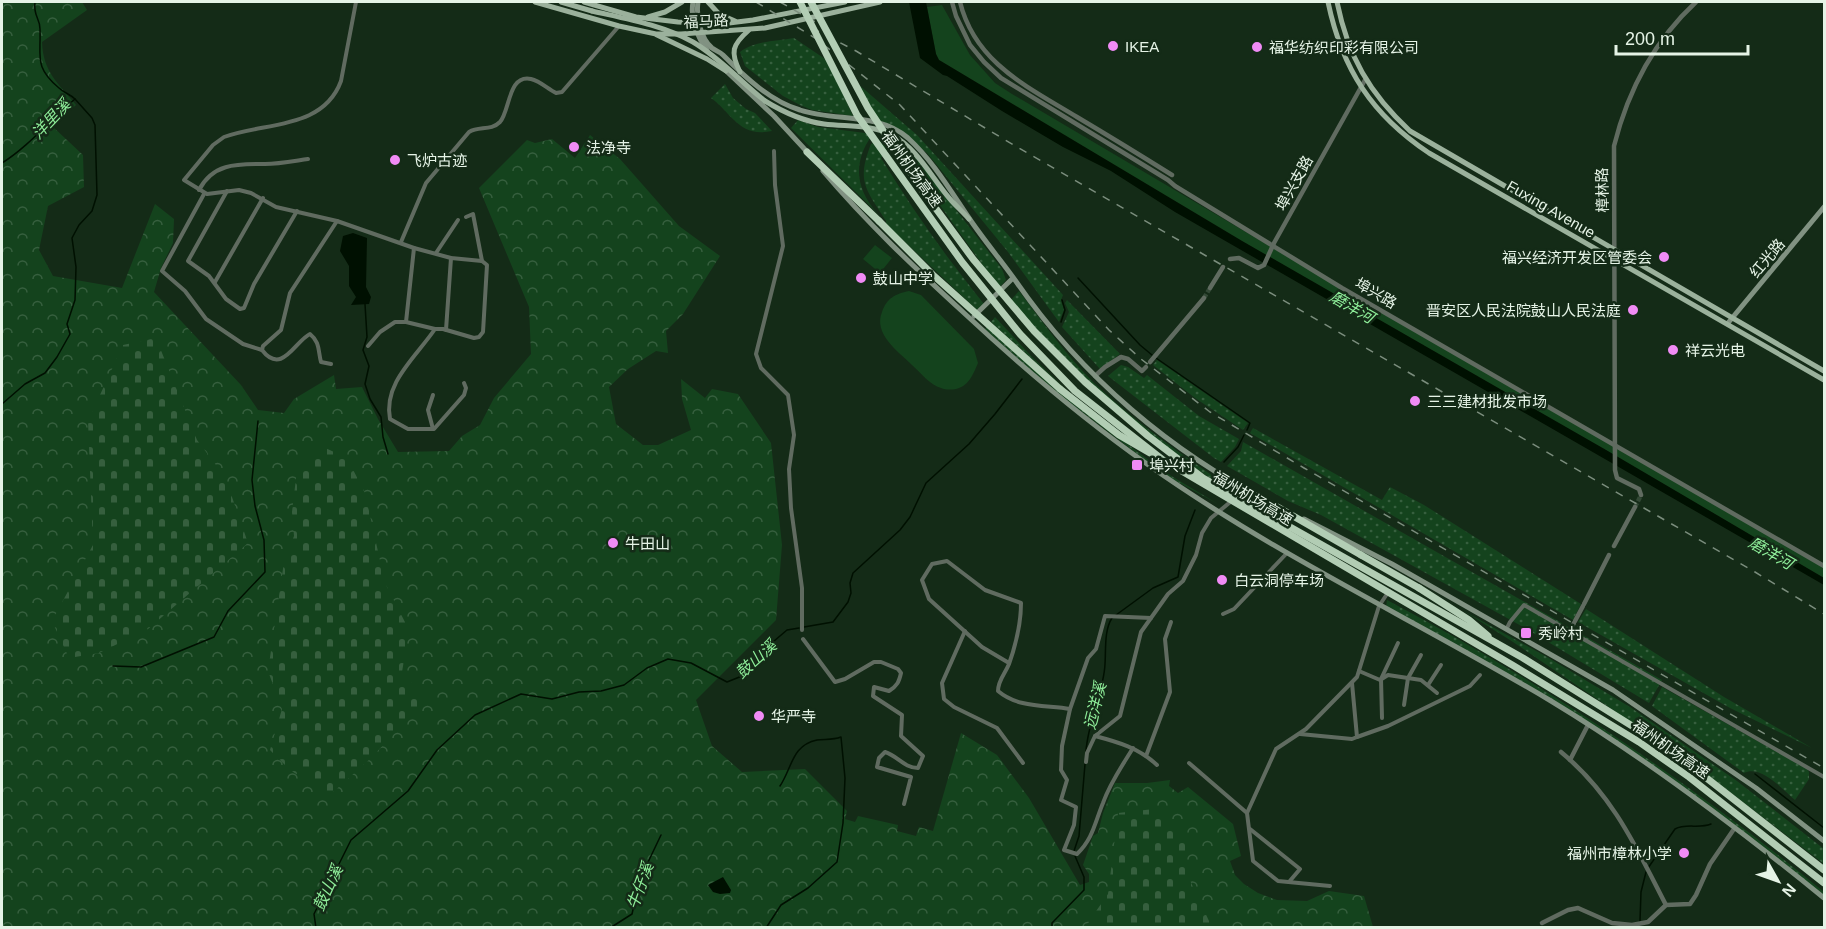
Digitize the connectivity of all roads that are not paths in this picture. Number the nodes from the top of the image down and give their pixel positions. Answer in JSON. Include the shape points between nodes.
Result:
{"nodes":[{"id":1,"x":356,"y":2,"type":"edge"},
{"id":2,"x":535,"y":2,"type":"edge"},
{"id":3,"x":561,"y":2,"type":"edge"},
{"id":4,"x":584,"y":2,"type":"edge"},
{"id":5,"x":682,"y":2,"type":"edge"},
{"id":6,"x":693,"y":2,"type":"edge"},
{"id":7,"x":698,"y":2,"type":"edge"},
{"id":8,"x":708,"y":2,"type":"edge"},
{"id":9,"x":800,"y":2,"type":"edge"},
{"id":10,"x":811,"y":2,"type":"edge"},
{"id":11,"x":845,"y":2,"type":"edge"},
{"id":12,"x":880,"y":2,"type":"edge"},
{"id":13,"x":952,"y":2,"type":"edge"},
{"id":14,"x":960,"y":2,"type":"edge"},
{"id":15,"x":1328,"y":2,"type":"edge"},
{"id":16,"x":1337,"y":2,"type":"edge"},
{"id":17,"x":1696,"y":2,"type":"edge"},
{"id":18,"x":636,"y":17,"type":"junction"},
{"id":19,"x":740,"y":22,"type":"junction"},
{"id":20,"x":696,"y":24,"type":"junction"},
{"id":21,"x":619,"y":26,"type":"junction"},
{"id":22,"x":749,"y":30,"type":"junction"},
{"id":23,"x":700,"y":33,"type":"junction"},
{"id":24,"x":656,"y":34,"type":"junction"},
{"id":25,"x":726,"y":71,"type":"junction"},
{"id":26,"x":740,"y":72,"type":"junction"},
{"id":27,"x":1365,"y":80,"type":"junction"},
{"id":28,"x":1361,"y":87,"type":"junction"},
{"id":29,"x":774,"y":151,"type":"dead end"},
{"id":30,"x":807,"y":152,"type":"junction"},
{"id":31,"x":308,"y":159,"type":"dead end"},
{"id":32,"x":1170,"y":177,"type":"junction"},
{"id":33,"x":199,"y":190,"type":"junction"},
{"id":34,"x":227,"y":191,"type":"junction"},
{"id":35,"x":204,"y":194,"type":"junction"},
{"id":36,"x":262,"y":198,"type":"junction"},
{"id":37,"x":1824,"y":207,"type":"edge"},
{"id":38,"x":297,"y":212,"type":"junction"},
{"id":39,"x":466,"y":217,"type":"dead end"},
{"id":40,"x":969,"y":219,"type":"junction"},
{"id":41,"x":337,"y":220,"type":"junction"},
{"id":42,"x":458,"y":220,"type":"dead end"},
{"id":43,"x":401,"y":242,"type":"junction"},
{"id":44,"x":1273,"y":247,"type":"junction"},
{"id":45,"x":414,"y":248,"type":"junction"},
{"id":46,"x":1614,"y":250,"type":"junction"},
{"id":47,"x":436,"y":254,"type":"junction"},
{"id":48,"x":451,"y":258,"type":"junction"},
{"id":49,"x":1230,"y":259,"type":"dead end"},
{"id":50,"x":1614,"y":259,"type":"junction"},
{"id":51,"x":482,"y":261,"type":"junction"},
{"id":52,"x":1223,"y":267,"type":"dead end"},
{"id":53,"x":1013,"y":278,"type":"junction"},
{"id":54,"x":215,"y":282,"type":"junction"},
{"id":55,"x":1210,"y":288,"type":"tunnel mouth"},
{"id":56,"x":1204,"y":298,"type":"tunnel mouth"},
{"id":57,"x":1732,"y":318,"type":"junction"},
{"id":58,"x":971,"y":319,"type":"junction"},
{"id":59,"x":406,"y":322,"type":"junction"},
{"id":60,"x":1728,"y":323,"type":"junction"},
{"id":61,"x":435,"y":330,"type":"junction"},
{"id":62,"x":446,"y":330,"type":"junction"},
{"id":63,"x":368,"y":346,"type":"dead end"},
{"id":64,"x":262,"y":350,"type":"junction"},
{"id":65,"x":1150,"y":362,"type":"dead end"},
{"id":66,"x":331,"y":364,"type":"dead end"},
{"id":67,"x":1144,"y":369,"type":"dead end"},
{"id":68,"x":1824,"y":371,"type":"edge"},
{"id":69,"x":1095,"y":376,"type":"junction"},
{"id":70,"x":1824,"y":380,"type":"edge"},
{"id":71,"x":464,"y":384,"type":"dead end"},
{"id":72,"x":433,"y":395,"type":"dead end"},
{"id":73,"x":433,"y":429,"type":"junction"},
{"id":74,"x":1614,"y":445,"type":"junction"},
{"id":75,"x":1163,"y":460,"type":"junction"},
{"id":76,"x":1246,"y":489,"type":"junction"},
{"id":77,"x":1641,"y":495,"type":"dead end"},
{"id":78,"x":1274,"y":505,"type":"junction"},
{"id":79,"x":1635,"y":507,"type":"tunnel mouth"},
{"id":80,"x":1219,"y":511,"type":"junction"},
{"id":81,"x":1614,"y":546,"type":"dead end"},
{"id":82,"x":1287,"y":552,"type":"junction"},
{"id":83,"x":1609,"y":555,"type":"dead end"},
{"id":84,"x":1824,"y":566,"type":"edge"},
{"id":85,"x":1401,"y":569,"type":"junction"},
{"id":86,"x":1379,"y":606,"type":"junction"},
{"id":87,"x":1223,"y":614,"type":"dead end"},
{"id":88,"x":1150,"y":618,"type":"junction"},
{"id":89,"x":1171,"y":622,"type":"dead end"},
{"id":90,"x":1507,"y":628,"type":"junction"},
{"id":91,"x":802,"y":630,"type":"dead end"},
{"id":92,"x":1570,"y":630,"type":"junction"},
{"id":93,"x":965,"y":631,"type":"junction"},
{"id":94,"x":803,"y":639,"type":"dead end"},
{"id":95,"x":1398,"y":643,"type":"dead end"},
{"id":96,"x":1499,"y":645,"type":"junction"},
{"id":97,"x":1421,"y":655,"type":"dead end"},
{"id":98,"x":1009,"y":663,"type":"junction"},
{"id":99,"x":1441,"y":665,"type":"dead end"},
{"id":100,"x":1359,"y":671,"type":"junction"},
{"id":101,"x":1480,"y":675,"type":"dead end"},
{"id":102,"x":1408,"y":678,"type":"junction"},
{"id":103,"x":1381,"y":679,"type":"junction"},
{"id":104,"x":1352,"y":682,"type":"junction"},
{"id":105,"x":1428,"y":685,"type":"junction"},
{"id":106,"x":1437,"y":693,"type":"dead end"},
{"id":107,"x":1404,"y":705,"type":"dead end"},
{"id":108,"x":1070,"y":709,"type":"junction"},
{"id":109,"x":1382,"y":718,"type":"dead end"},
{"id":110,"x":1588,"y":724,"type":"junction"},
{"id":111,"x":1299,"y":734,"type":"junction"},
{"id":112,"x":1095,"y":736,"type":"junction"},
{"id":113,"x":1357,"y":737,"type":"junction"},
{"id":114,"x":1133,"y":748,"type":"junction"},
{"id":115,"x":1561,"y":752,"type":"dead end"},
{"id":116,"x":1146,"y":756,"type":"junction"},
{"id":117,"x":1570,"y":760,"type":"junction"},
{"id":118,"x":1086,"y":762,"type":"dead end"},
{"id":119,"x":1023,"y":763,"type":"dead end"},
{"id":120,"x":1189,"y":763,"type":"dead end"},
{"id":121,"x":1158,"y":765,"type":"dead end"},
{"id":122,"x":1824,"y":777,"type":"edge"},
{"id":123,"x":904,"y":804,"type":"dead end"},
{"id":124,"x":1247,"y":813,"type":"junction"},
{"id":125,"x":1249,"y":828,"type":"junction"},
{"id":126,"x":1734,"y":828,"type":"junction"},
{"id":127,"x":1824,"y":841,"type":"edge"},
{"id":128,"x":1824,"y":870,"type":"edge"},
{"id":129,"x":1289,"y":882,"type":"junction"},
{"id":130,"x":1824,"y":883,"type":"edge"},
{"id":131,"x":1330,"y":886,"type":"dead end"},
{"id":132,"x":1824,"y":898,"type":"edge"},
{"id":133,"x":1666,"y":905,"type":"junction"},
{"id":134,"x":1542,"y":923,"type":"dead end"}],
"edges":[{"from":1,"to":33,"type":"street","via":[[340,81],[332,99],[309,116],[218,141],[184,180]]},
{"from":2,"to":21,"type":"main road","name":"福马路"},
{"from":3,"to":40,"type":"main road","bridge":true,"via":[[663,28],[695,43],[779,110],[810,122],[867,127],[891,135],[911,150]]},
{"from":4,"to":18,"type":"main road","name":"福马路"},
{"from":5,"to":18,"type":"main road","via":[[655,16]]},
{"from":6,"to":20,"type":"main road","via":[[692,17]]},
{"from":7,"to":20,"type":"main road"},
{"from":8,"to":19,"type":"main road","via":[[719,14]]},
{"from":9,"to":75,"type":"highway","name":"福州机场高速","bridge":true,"via":[[857,115],[962,262],[1020,334],[1075,391]]},
{"from":10,"to":96,"type":"highway","name":"福州机场高速","bridge":true,"via":[[868,108],[923,191],[973,259],[1061,360],[1203,478]]},
{"from":11,"to":19,"type":"main road","name":"福马路"},
{"from":12,"to":22,"type":"main road","name":"福马路"},
{"from":13,"to":32,"type":"street","name":"埠兴路","via":[[970,45],[1001,78]]},
{"from":14,"to":32,"type":"street","name":"埠兴路","via":[[978,42],[1006,73]]},
{"from":15,"to":28,"type":"main road","name":"Fuxing Avenue","via":[[1341,49]]},
{"from":16,"to":27,"type":"main road","name":"Fuxing Avenue","via":[[1347,40]]},
{"from":17,"to":46,"type":"street","name":"樟林路","via":[[1670,28],[1648,60],[1617,135],[1613,168]]},
{"from":18,"to":20,"type":"main road","name":"福马路"},
{"from":19,"to":20,"type":"main road","name":"福马路"},
{"from":20,"to":23,"type":"main road"},
{"from":21,"to":24,"type":"main road","name":"福马路"},
{"from":21,"to":43,"type":"street","via":[[562,92],[556,93],[529,79],[516,85],[498,124],[469,132],[433,174]]},
{"from":22,"to":23,"type":"main road","name":"福马路"},
{"from":22,"to":26,"type":"main road","via":[[736,43],[734,51]]},
{"from":23,"to":24,"type":"main road","name":"福马路"},
{"from":23,"to":25,"type":"main road","via":[[705,48]]},
{"from":23,"to":26,"type":"main road"},
{"from":24,"to":25,"type":"main road"},
{"from":25,"to":30,"type":"main road"},
{"from":26,"to":40,"type":"main road","via":[[769,95],[798,110],[867,120],[906,136],[955,195]]},
{"from":27,"to":28,"type":"street","name":"埠兴支路"},
{"from":27,"to":46,"type":"main road","name":"Fuxing Avenue","via":[[1396,118],[1423,140]]},
{"from":28,"to":44,"type":"street","name":"埠兴支路"},
{"from":28,"to":50,"type":"main road","name":"Fuxing Avenue","via":[[1387,120],[1420,147]]},
{"from":29,"to":91,"type":"street","via":[[783,246],[756,354],[760,368],[788,395],[795,435],[789,470],[802,588]]},
{"from":30,"to":58,"type":"main road","via":[[891,246]]},
{"from":30,"to":75,"type":"highway","bridge":true,"via":[[933,275],[1060,389],[1119,435]]},
{"from":31,"to":33,"type":"street","via":[[230,165],[205,178]]},
{"from":32,"to":44,"type":"street","name":"埠兴路","via":[[1175,186]]},
{"from":33,"to":35,"type":"street"},
{"from":34,"to":35,"type":"street"},
{"from":34,"to":36,"type":"street","via":[[239,190]]},
{"from":34,"to":54,"type":"street","via":[[188,261]]},
{"from":35,"to":64,"type":"street","via":[[162,271],[185,291],[206,319],[243,344]]},
{"from":36,"to":38,"type":"street","via":[[276,207]]},
{"from":36,"to":54,"type":"street"},
{"from":37,"to":57,"type":"main road","name":"红光路"},
{"from":38,"to":41,"type":"street"},
{"from":38,"to":54,"type":"street","via":[[243,308],[230,303]]},
{"from":39,"to":51,"type":"street","via":[[473,214]]},
{"from":40,"to":53,"type":"main road"},
{"from":41,"to":43,"type":"street"},
{"from":41,"to":64,"type":"street","via":[[291,293],[281,330]]},
{"from":42,"to":47,"type":"street"},
{"from":43,"to":45,"type":"street"},
{"from":44,"to":49,"type":"street","name":"埠兴支路","via":[[1264,266],[1258,268],[1239,258]]},
{"from":44,"to":74,"type":"street","name":"埠兴路"},
{"from":45,"to":47,"type":"street"},
{"from":45,"to":59,"type":"street"},
{"from":46,"to":50,"type":"street","name":"樟林路"},
{"from":46,"to":57,"type":"main road","name":"Fuxing Avenue"},
{"from":47,"to":48,"type":"street"},
{"from":48,"to":51,"type":"street"},
{"from":48,"to":62,"type":"street"},
{"from":50,"to":60,"type":"main road","name":"Fuxing Avenue"},
{"from":50,"to":74,"type":"street","name":"樟林路"},
{"from":51,"to":62,"type":"street","via":[[488,272],[483,332],[474,338]]},
{"from":52,"to":55,"type":"street"},
{"from":53,"to":58,"type":"main road"},
{"from":53,"to":69,"type":"main road"},
{"from":56,"to":65,"type":"street"},
{"from":57,"to":60,"type":"main road","name":"红光路"},
{"from":57,"to":68,"type":"main road","name":"Fuxing Avenue"},
{"from":58,"to":80,"type":"main road","via":[[1108,436]]},
{"from":59,"to":61,"type":"street"},
{"from":59,"to":63,"type":"street","via":[[395,322]]},
{"from":60,"to":70,"type":"main road","name":"Fuxing Avenue"},
{"from":61,"to":62,"type":"street"},
{"from":61,"to":73,"type":"street","via":[[397,378],[388,398],[390,419],[397,425]]},
{"from":64,"to":66,"type":"street","via":[[270,357],[284,357],[310,334],[319,345],[321,362]]},
{"from":67,"to":69,"type":"street","via":[[1121,357]]},
{"from":69,"to":76,"type":"main road","via":[[1152,426]]},
{"from":71,"to":73,"type":"street","via":[[464,395]]},
{"from":72,"to":73,"type":"street","via":[[428,410]]},
{"from":74,"to":77,"type":"street","name":"樟林路","via":[[1617,478],[1639,489]]},
{"from":74,"to":84,"type":"street","name":"埠兴路"},
{"from":75,"to":130,"type":"highway","name":"福州机场高速","bridge":true,"via":[[1639,742]]},
{"from":76,"to":78,"type":"main road"},
{"from":76,"to":80,"type":"street"},
{"from":78,"to":85,"type":"main road"},
{"from":78,"to":96,"type":"highway","bridge":true,"via":[[1419,588]]},
{"from":79,"to":81,"type":"street"},
{"from":80,"to":82,"type":"main road"},
{"from":80,"to":88,"type":"street","via":[[1202,533],[1184,581]]},
{"from":82,"to":86,"type":"main road"},
{"from":82,"to":87,"type":"street","via":[[1234,609]]},
{"from":83,"to":92,"type":"street"},
{"from":85,"to":86,"type":"street"},
{"from":85,"to":90,"type":"main road"},
{"from":86,"to":100,"type":"street"},
{"from":86,"to":110,"type":"main road"},
{"from":88,"to":108,"type":"street","via":[[1105,616],[1096,649],[1088,658]]},
{"from":88,"to":112,"type":"street","via":[[1140,632],[1120,716]]},
{"from":89,"to":116,"type":"street","via":[[1165,639],[1170,692]]},
{"from":90,"to":92,"type":"street","via":[[1524,605]]},
{"from":90,"to":127,"type":"main road","via":[[1633,703],[1756,788]]},
{"from":92,"to":122,"type":"street"},
{"from":93,"to":98,"type":"street"},
{"from":93,"to":98,"type":"street","via":[[929,599],[922,580],[932,564],[947,561],[985,590],[1021,603],[1021,622]]},
{"from":93,"to":119,"type":"street","via":[[942,683],[944,699],[997,728]]},
{"from":94,"to":123,"type":"street","via":[[835,682],[874,662],[901,673],[895,687],[889,691],[874,687],[873,696],[902,715],[901,736],[923,756],[918,768],[909,768],[885,752],[879,758],[877,766],[911,777]]},
{"from":95,"to":103,"type":"street"},
{"from":96,"to":128,"type":"highway","name":"福州机场高速","bridge":true,"via":[[1695,769]]},
{"from":97,"to":102,"type":"street"},
{"from":98,"to":108,"type":"street","via":[[998,691],[1021,704]]},
{"from":99,"to":105,"type":"street"},
{"from":100,"to":103,"type":"street"},
{"from":100,"to":104,"type":"street"},
{"from":101,"to":113,"type":"street","via":[[1470,686]]},
{"from":102,"to":103,"type":"street","via":[[1388,675]]},
{"from":102,"to":105,"type":"street"},
{"from":102,"to":107,"type":"street"},
{"from":103,"to":109,"type":"street"},
{"from":104,"to":111,"type":"street"},
{"from":104,"to":113,"type":"street"},
{"from":105,"to":106,"type":"street"},
{"from":108,"to":114,"type":"street","via":[[1062,746],[1061,770],[1067,780],[1061,800],[1077,807],[1064,850],[1077,854],[1086,845],[1102,803]]},
{"from":110,"to":117,"type":"street"},
{"from":110,"to":126,"type":"main road"},
{"from":111,"to":113,"type":"street"},
{"from":111,"to":124,"type":"street","via":[[1276,749]]},
{"from":112,"to":114,"type":"street"},
{"from":112,"to":118,"type":"street"},
{"from":114,"to":116,"type":"street"},
{"from":115,"to":117,"type":"street"},
{"from":116,"to":121,"type":"street"},
{"from":117,"to":133,"type":"street","via":[[1606,797]]},
{"from":120,"to":124,"type":"street"},
{"from":124,"to":125,"type":"street"},
{"from":125,"to":129,"type":"street","via":[[1253,861],[1278,881]]},
{"from":125,"to":129,"type":"street","via":[[1300,869]]},
{"from":126,"to":132,"type":"main road"},
{"from":126,"to":133,"type":"street","via":[[1692,901],[1687,905]]},
{"from":129,"to":131,"type":"street"},
{"from":133,"to":134,"type":"street","via":[[1648,922],[1635,925],[1612,924],[1578,908]]}]}
